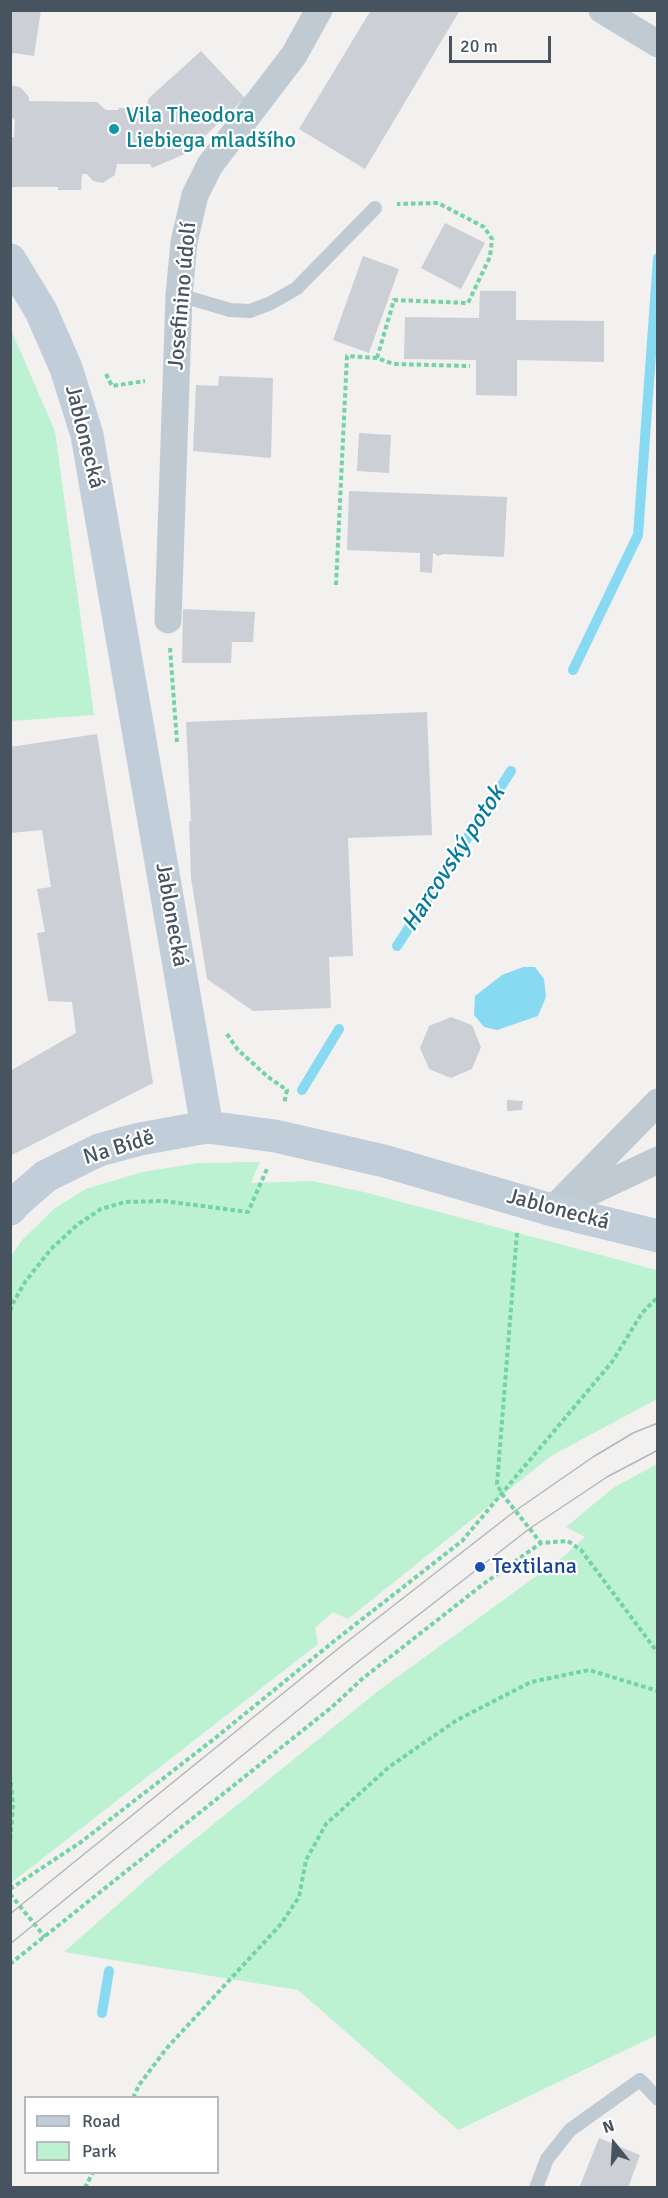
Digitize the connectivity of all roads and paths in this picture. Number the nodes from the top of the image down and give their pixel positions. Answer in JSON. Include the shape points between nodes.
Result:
{"nodes":[{"id":1,"x":320,"y":10,"type":"edge"},
{"id":2,"x":602,"y":10,"type":"edge"},
{"id":3,"x":657,"y":44,"type":"edge"},
{"id":4,"x":375,"y":208,"type":"joint"},
{"id":5,"x":10,"y":260,"type":"edge"},
{"id":6,"x":180,"y":295,"type":"junction"},
{"id":7,"x":377,"y":358,"type":"junction"},
{"id":8,"x":470,"y":366,"type":"dead end"},
{"id":9,"x":103,"y":369,"type":"dead end"},
{"id":10,"x":176,"y":376,"type":"junction"},
{"id":11,"x":336,"y":585,"type":"dead end"},
{"id":12,"x":168,"y":620,"type":"joint"},
{"id":13,"x":177,"y":743,"type":"dead end"},
{"id":14,"x":238,"y":1050,"type":"dead end"},
{"id":15,"x":287,"y":1090,"type":"dead end"},
{"id":16,"x":657,"y":1102,"type":"edge"},
{"id":17,"x":207,"y":1127,"type":"junction"},
{"id":18,"x":657,"y":1160,"type":"edge"},
{"id":19,"x":10,"y":1209,"type":"edge"},
{"id":20,"x":552,"y":1210,"type":"junction"},
{"id":21,"x":248,"y":1212,"type":"dead end"},
{"id":22,"x":518,"y":1226,"type":"dead end"},
{"id":23,"x":657,"y":1236,"type":"edge"},
{"id":24,"x":657,"y":1298,"type":"edge"},
{"id":25,"x":10,"y":1311,"type":"edge"},
{"id":26,"x":502,"y":1494,"type":"junction"},
{"id":27,"x":541,"y":1543,"type":"junction"},
{"id":28,"x":657,"y":1653,"type":"edge"},
{"id":29,"x":657,"y":1691,"type":"edge"},
{"id":30,"x":10,"y":1775,"type":"edge"},
{"id":31,"x":10,"y":1844,"type":"edge"},
{"id":32,"x":10,"y":1889,"type":"edge"},
{"id":33,"x":10,"y":1894,"type":"edge"},
{"id":34,"x":45,"y":1937,"type":"junction"},
{"id":35,"x":10,"y":1964,"type":"edge"},
{"id":36,"x":134,"y":2096,"type":"edge"},
{"id":37,"x":657,"y":2099,"type":"edge"},
{"id":38,"x":536,"y":2187,"type":"edge"}],
"edges":[{"from":1,"to":6,"type":"street","name":"Josefinino údolí","via":[[294,55],[210,165],[195,195],[184,242]]},
{"from":2,"to":3,"type":"street"},
{"from":4,"to":6,"type":"lane","via":[[297,288],[272,303],[250,311],[230,310]]},
{"from":4,"to":7,"type":"path","via":[[438,203],[484,227],[492,239],[490,257],[468,303],[394,300]]},
{"from":5,"to":17,"type":"main road","name":"Jablonecká","via":[[41,311],[66,368],[87,435]]},
{"from":6,"to":10,"type":"street","name":"Josefinino údolí"},
{"from":7,"to":8,"type":"path","via":[[394,364]]},
{"from":7,"to":11,"type":"path","via":[[347,356]]},
{"from":9,"to":10,"type":"path","via":[[112,386]]},
{"from":10,"to":12,"type":"street","name":"Josefinino údolí"},
{"from":12,"to":13,"type":"path"},
{"from":14,"to":15,"type":"path"},
{"from":16,"to":20,"type":"street"},
{"from":17,"to":19,"type":"main road","name":"Na Bídě","via":[[99,1150],[46,1176]]},
{"from":17,"to":20,"type":"main road","name":"Jablonecká","via":[[275,1136],[384,1161]]},
{"from":18,"to":20,"type":"street"},
{"from":20,"to":23,"type":"main road","name":"Jablonecká"},
{"from":21,"to":25,"type":"path","via":[[164,1201],[125,1202],[101,1209],[51,1249],[25,1282]]},
{"from":22,"to":26,"type":"path","via":[[497,1484]]},
{"from":24,"to":26,"type":"path","via":[[642,1313],[612,1362]]},
{"from":26,"to":27,"type":"path"},
{"from":26,"to":32,"type":"path","via":[[462,1542],[81,1842]]},
{"from":27,"to":28,"type":"path","via":[[568,1541],[580,1550]]},
{"from":27,"to":34,"type":"path","via":[[371,1672]]},
{"from":29,"to":36,"type":"path","via":[[589,1670],[531,1682],[457,1720],[389,1767],[326,1824],[306,1860],[299,1897],[281,1924],[166,2049]]},
{"from":30,"to":31,"type":"path"},
{"from":33,"to":34,"type":"path"},
{"from":34,"to":35,"type":"path"},
{"from":37,"to":38,"type":"lane","via":[[640,2080],[570,2130],[547,2159]]}]}
